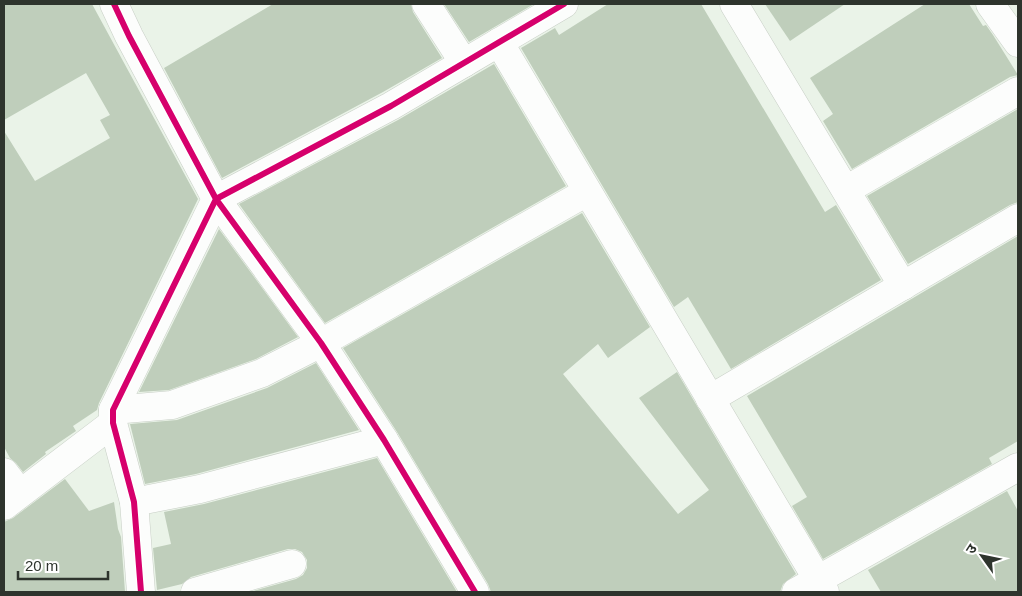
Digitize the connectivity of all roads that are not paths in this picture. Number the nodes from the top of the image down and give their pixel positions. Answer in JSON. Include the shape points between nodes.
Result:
{"nodes":[{"id":1,"x":114,"y":4,"type":"edge"},
{"id":2,"x":426,"y":4,"type":"edge"},
{"id":3,"x":564,"y":4,"type":"edge"},
{"id":4,"x":734,"y":4,"type":"edge"},
{"id":5,"x":990,"y":4,"type":"edge"},
{"id":6,"x":499,"y":42,"type":"junction"},
{"id":7,"x":1018,"y":43,"type":"edge"},
{"id":8,"x":464,"y":63,"type":"junction"},
{"id":9,"x":1018,"y":91,"type":"edge"},
{"id":10,"x":846,"y":190,"type":"junction"},
{"id":11,"x":587,"y":192,"type":"junction"},
{"id":12,"x":216,"y":199,"type":"junction"},
{"id":13,"x":1018,"y":218,"type":"edge"},
{"id":14,"x":903,"y":286,"type":"junction"},
{"id":15,"x":322,"y":344,"type":"junction"},
{"id":16,"x":710,"y":399,"type":"junction"},
{"id":17,"x":113,"y":416,"type":"junction"},
{"id":18,"x":384,"y":440,"type":"junction"},
{"id":19,"x":1018,"y":467,"type":"edge"},
{"id":20,"x":9,"y":490,"type":"edge"},
{"id":21,"x":134,"y":502,"type":"junction"},
{"id":22,"x":292,"y":564,"type":"dead end"},
{"id":23,"x":813,"y":588,"type":"edge"},
{"id":24,"x":141,"y":592,"type":"edge"},
{"id":25,"x":195,"y":592,"type":"edge"},
{"id":26,"x":475,"y":592,"type":"edge"}],
"edges":[{"from":1,"to":12,"type":"street"},
{"from":2,"to":8,"type":"street"},
{"from":3,"to":6,"type":"street"},
{"from":4,"to":10,"type":"street"},
{"from":5,"to":7,"type":"street"},
{"from":6,"to":8,"type":"street"},
{"from":6,"to":11,"type":"street"},
{"from":8,"to":12,"type":"street","via":[[391,106]]},
{"from":9,"to":10,"type":"street"},
{"from":10,"to":14,"type":"street"},
{"from":11,"to":15,"type":"street"},
{"from":11,"to":16,"type":"street"},
{"from":12,"to":15,"type":"street"},
{"from":12,"to":17,"type":"street"},
{"from":13,"to":14,"type":"street"},
{"from":14,"to":16,"type":"street"},
{"from":15,"to":17,"type":"street","via":[[262,373],[172,405]]},
{"from":15,"to":18,"type":"street"},
{"from":16,"to":23,"type":"street"},
{"from":17,"to":20,"type":"street"},
{"from":17,"to":21,"type":"street"},
{"from":18,"to":21,"type":"street"},
{"from":18,"to":26,"type":"street"},
{"from":19,"to":23,"type":"street"},
{"from":21,"to":24,"type":"street"},
{"from":22,"to":25,"type":"street"}]}
